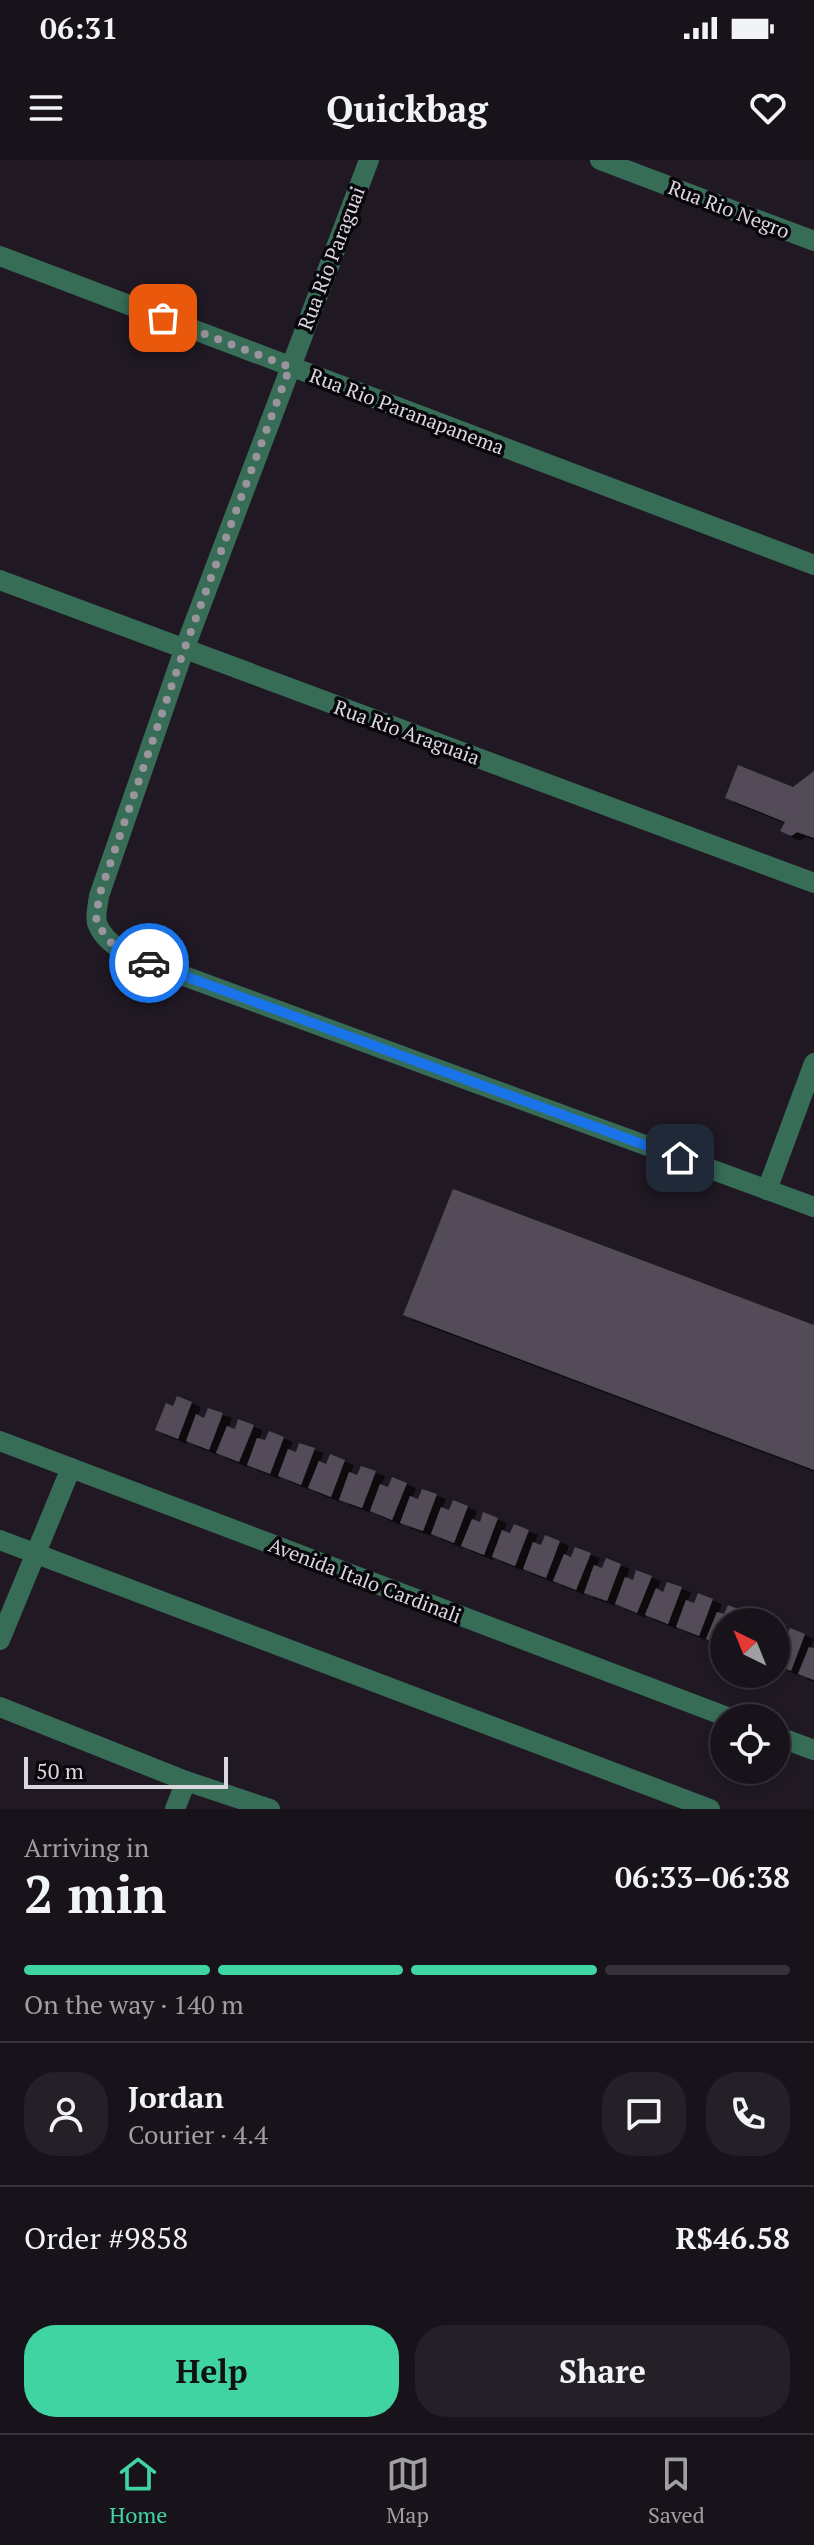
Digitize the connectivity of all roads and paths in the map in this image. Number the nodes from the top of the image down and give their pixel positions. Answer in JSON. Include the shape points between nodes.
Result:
{"nodes":[{"id":1,"x":369,"y":160,"type":"edge"},
{"id":2,"x":600,"y":160,"type":"edge"},
{"id":3,"x":814,"y":241,"type":"edge"},
{"id":4,"x":0,"y":256,"type":"edge"},
{"id":5,"x":290,"y":367,"type":"junction"},
{"id":6,"x":814,"y":565,"type":"edge"},
{"id":7,"x":0,"y":580,"type":"edge"},
{"id":8,"x":184,"y":650,"type":"junction"},
{"id":9,"x":814,"y":883,"type":"edge"},
{"id":10,"x":814,"y":1063,"type":"edge"},
{"id":11,"x":767,"y":1190,"type":"junction"},
{"id":12,"x":814,"y":1207,"type":"edge"},
{"id":13,"x":0,"y":1441,"type":"edge"},
{"id":14,"x":71,"y":1468,"type":"junction"},
{"id":15,"x":0,"y":1540,"type":"edge"},
{"id":16,"x":35,"y":1553,"type":"junction"},
{"id":17,"x":0,"y":1640,"type":"edge"},
{"id":18,"x":0,"y":1707,"type":"edge"},
{"id":19,"x":710,"y":1710,"type":"edge"},
{"id":20,"x":790,"y":1741,"type":"edge"},
{"id":21,"x":814,"y":1750,"type":"edge"},
{"id":22,"x":186,"y":1781,"type":"junction"},
{"id":23,"x":175,"y":1809,"type":"edge"},
{"id":24,"x":270,"y":1809,"type":"edge"},
{"id":25,"x":710,"y":1809,"type":"edge"}],
"edges":[{"from":1,"to":5,"type":"street","name":"Rua Rio Paraguai"},
{"from":2,"to":3,"type":"street","name":"Rua Rio Negro"},
{"from":4,"to":5,"type":"street","name":"Rua Rio Paranapanema"},
{"from":5,"to":6,"type":"street","name":"Rua Rio Paranapanema"},
{"from":5,"to":8,"type":"street","name":"Rua Rio Paraguai"},
{"from":7,"to":8,"type":"street","name":"Rua Rio Araguaia"},
{"from":8,"to":9,"type":"street","name":"Rua Rio Araguaia"},
{"from":8,"to":11,"type":"street","name":"Rua Rio Paraguai","via":[[99,896],[96,922],[110,942],[154,965]]},
{"from":10,"to":11,"type":"street"},
{"from":11,"to":12,"type":"street"},
{"from":13,"to":14,"type":"street","name":"Avenida Italo Cardinali"},
{"from":14,"to":16,"type":"street"},
{"from":14,"to":19,"type":"street","name":"Avenida Italo Cardinali"},
{"from":15,"to":16,"type":"street"},
{"from":16,"to":17,"type":"street"},
{"from":16,"to":25,"type":"street"},
{"from":18,"to":22,"type":"street"},
{"from":20,"to":21,"type":"street"},
{"from":22,"to":23,"type":"street"},
{"from":22,"to":24,"type":"street"}]}
